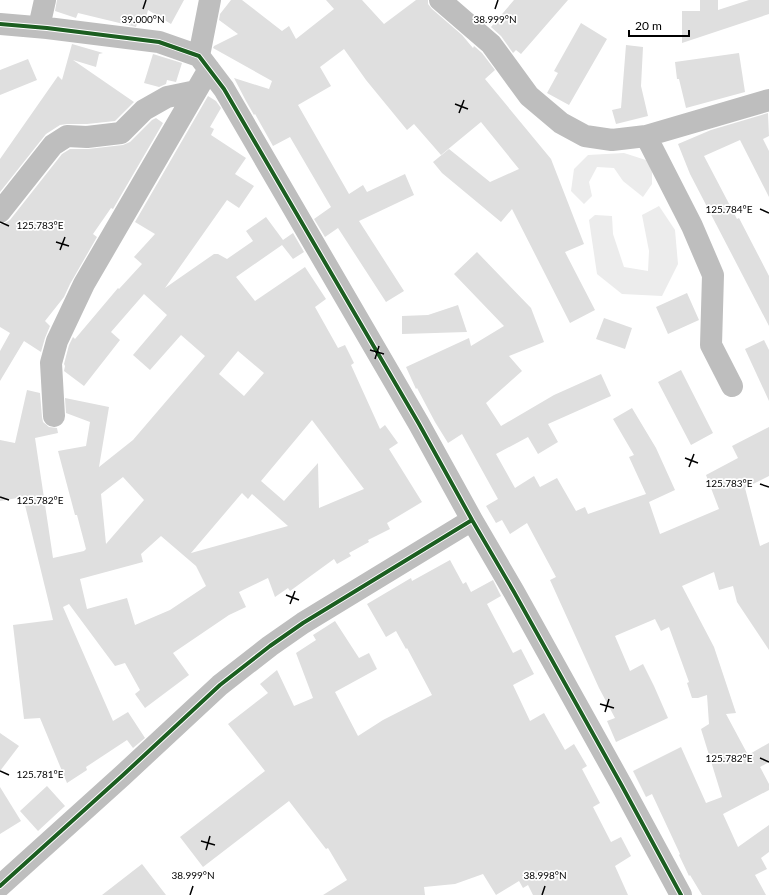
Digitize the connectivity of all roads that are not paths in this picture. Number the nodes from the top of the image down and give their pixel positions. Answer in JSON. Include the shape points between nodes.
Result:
{"nodes":[{"id":1,"x":45,"y":0,"type":"edge"},
{"id":2,"x":210,"y":0,"type":"edge"},
{"id":3,"x":440,"y":0,"type":"edge"},
{"id":4,"x":0,"y":24,"type":"edge"},
{"id":5,"x":39,"y":27,"type":"junction"},
{"id":6,"x":204,"y":63,"type":"junction"},
{"id":7,"x":196,"y":91,"type":"junction"},
{"id":8,"x":769,"y":100,"type":"edge"},
{"id":9,"x":646,"y":136,"type":"junction"},
{"id":10,"x":0,"y":212,"type":"edge"},
{"id":11,"x":732,"y":386,"type":"dead end"},
{"id":12,"x":54,"y":416,"type":"dead end"},
{"id":13,"x":472,"y":520,"type":"junction"},
{"id":14,"x":0,"y":886,"type":"edge"},
{"id":15,"x":681,"y":895,"type":"edge"}],
"edges":[{"from":1,"to":5,"type":"street"},
{"from":2,"to":6,"type":"street"},
{"from":3,"to":9,"type":"street","via":[[491,44],[529,96],[561,123],[585,136],[612,140]]},
{"from":4,"to":5,"type":"street"},
{"from":5,"to":6,"type":"street","via":[[159,42]]},
{"from":6,"to":7,"type":"street"},
{"from":6,"to":13,"type":"street","via":[[224,89],[331,271]]},
{"from":7,"to":10,"type":"street","via":[[166,97],[144,110],[121,133],[87,137],[67,136],[53,145]]},
{"from":7,"to":12,"type":"street","via":[[84,284],[57,341],[51,363]]},
{"from":8,"to":9,"type":"street"},
{"from":9,"to":11,"type":"street","via":[[692,226],[713,275],[711,345]]},
{"from":13,"to":14,"type":"street","via":[[303,623],[270,646],[220,685]]},
{"from":13,"to":15,"type":"street"}]}
